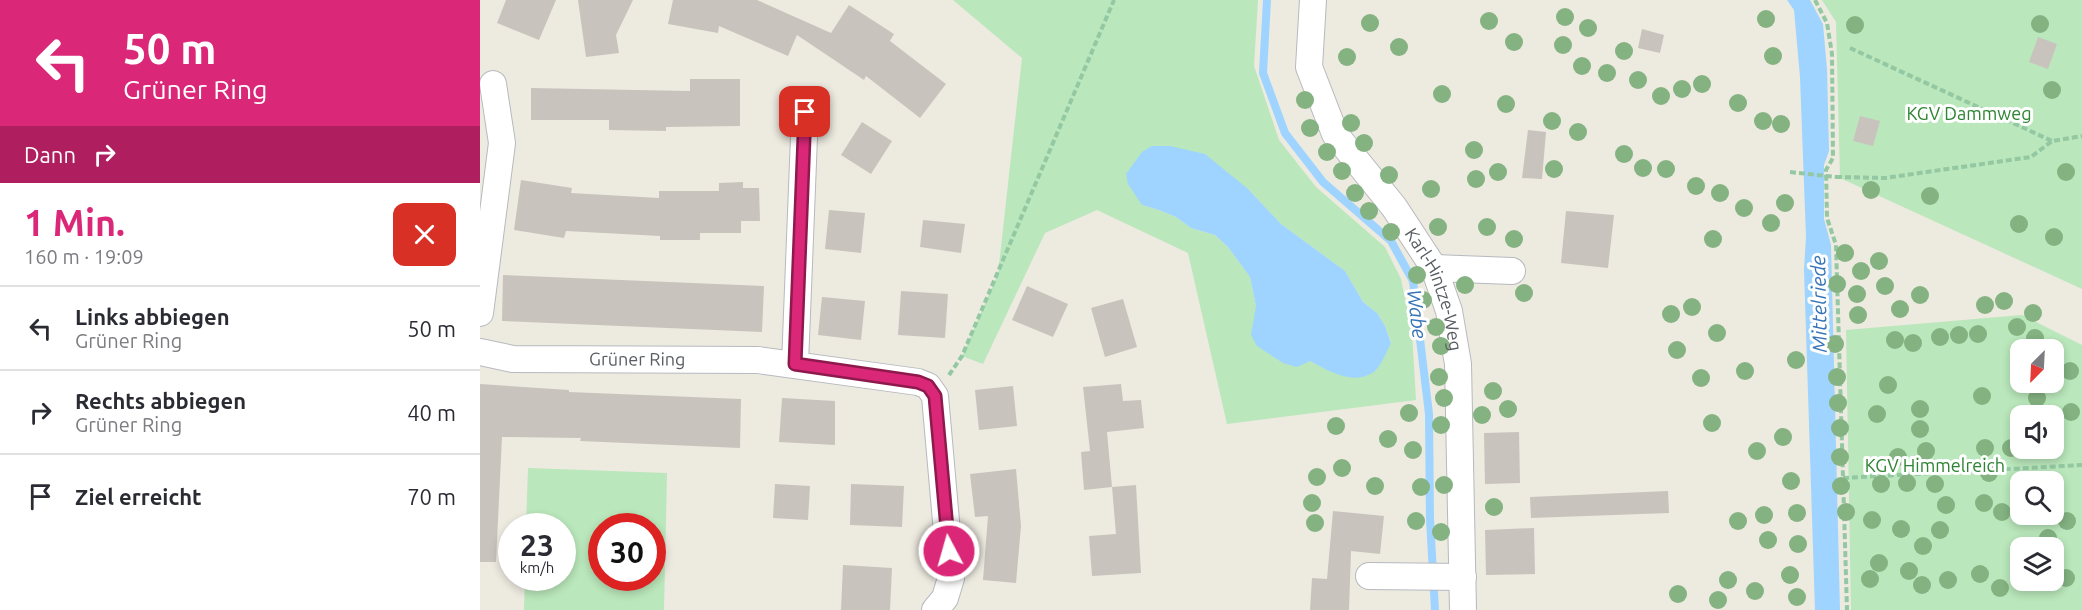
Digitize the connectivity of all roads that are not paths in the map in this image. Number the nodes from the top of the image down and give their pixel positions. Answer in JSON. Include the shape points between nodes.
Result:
{"nodes":[{"id":1,"x":1313,"y":0,"type":"edge"},
{"id":2,"x":493,"y":84,"type":"dead end"},
{"id":3,"x":805,"y":112,"type":"dead end"},
{"id":4,"x":485,"y":235,"type":"edge"},
{"id":5,"x":1434,"y":268,"type":"junction"},
{"id":6,"x":1512,"y":271,"type":"dead end"},
{"id":7,"x":480,"y":313,"type":"edge"},
{"id":8,"x":480,"y":352,"type":"edge"},
{"id":9,"x":795,"y":364,"type":"junction"},
{"id":10,"x":1369,"y":576,"type":"dead end"},
{"id":11,"x":1453,"y":577,"type":"junction"},
{"id":12,"x":935,"y":610,"type":"edge"},
{"id":13,"x":1463,"y":610,"type":"edge"}],
"edges":[{"from":1,"to":5,"type":"street","name":"Karl-Hintze-Weg","via":[[1309,67],[1335,134],[1394,207]]},
{"from":2,"to":4,"type":"street","via":[[502,143]]},
{"from":3,"to":9,"type":"street"},
{"from":4,"to":7,"type":"street"},
{"from":5,"to":6,"type":"street"},
{"from":5,"to":11,"type":"street","name":"Karl-Hintze-Weg","via":[[1449,310],[1458,364]]},
{"from":8,"to":9,"type":"street","name":"Grüner Ring","via":[[513,359],[758,360]]},
{"from":9,"to":12,"type":"street","name":"Grüner Ring","via":[[918,382],[928,386],[935,396],[951,578],[945,598]]},
{"from":10,"to":11,"type":"street"},
{"from":11,"to":13,"type":"street","name":"Karl-Hintze-Weg"}]}
